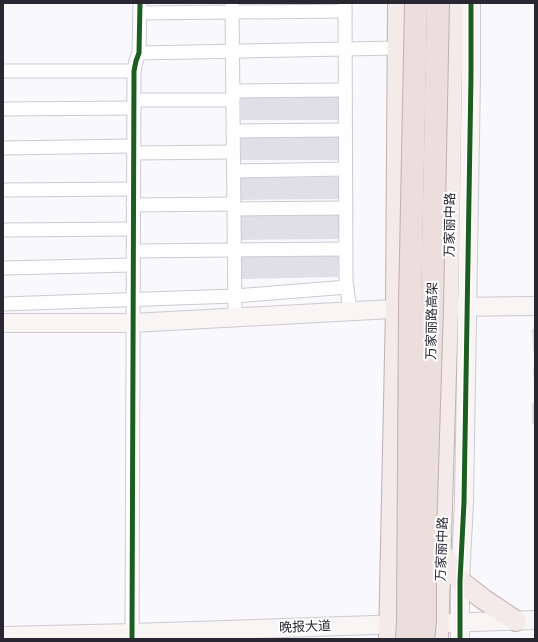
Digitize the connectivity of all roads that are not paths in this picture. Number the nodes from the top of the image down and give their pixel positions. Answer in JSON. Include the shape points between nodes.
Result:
{"nodes":[{"id":1,"x":398,"y":3,"type":"edge"},
{"id":2,"x":416,"y":3,"type":"edge"},
{"id":3,"x":438,"y":3,"type":"edge"},
{"id":4,"x":453,"y":3,"type":"edge"},
{"id":5,"x":470,"y":3,"type":"edge"},
{"id":6,"x":232,"y":7,"type":"edge"},
{"id":7,"x":345,"y":7,"type":"edge"},
{"id":8,"x":140,"y":8,"type":"edge"},
{"id":9,"x":397,"y":48,"type":"junction"},
{"id":10,"x":344,"y":49,"type":"junction"},
{"id":11,"x":232,"y":51,"type":"junction"},
{"id":12,"x":139,"y":52,"type":"junction"},
{"id":13,"x":3,"y":71,"type":"edge"},
{"id":14,"x":134,"y":71,"type":"junction"},
{"id":15,"x":345,"y":90,"type":"junction"},
{"id":16,"x":233,"y":96,"type":"junction"},
{"id":17,"x":134,"y":104,"type":"junction"},
{"id":18,"x":3,"y":109,"type":"edge"},
{"id":19,"x":233,"y":130,"type":"junction"},
{"id":20,"x":345,"y":130,"type":"junction"},
{"id":21,"x":3,"y":148,"type":"edge"},
{"id":22,"x":133,"y":149,"type":"junction"},
{"id":23,"x":233,"y":152,"type":"junction"},
{"id":24,"x":345,"y":169,"type":"junction"},
{"id":25,"x":234,"y":170,"type":"junction"},
{"id":26,"x":133,"y":189,"type":"junction"},
{"id":27,"x":3,"y":190,"type":"edge"},
{"id":28,"x":133,"y":204,"type":"junction"},
{"id":29,"x":234,"y":206,"type":"junction"},
{"id":30,"x":346,"y":208,"type":"junction"},
{"id":31,"x":133,"y":229,"type":"junction"},
{"id":32,"x":3,"y":230,"type":"edge"},
{"id":33,"x":346,"y":249,"type":"junction"},
{"id":34,"x":133,"y":251,"type":"junction"},
{"id":35,"x":234,"y":251,"type":"junction"},
{"id":36,"x":133,"y":265,"type":"junction"},
{"id":37,"x":3,"y":268,"type":"edge"},
{"id":38,"x":347,"y":287,"type":"junction"},
{"id":39,"x":235,"y":296,"type":"junction"},
{"id":40,"x":133,"y":300,"type":"junction"},
{"id":41,"x":3,"y":304,"type":"edge"},
{"id":42,"x":535,"y":306,"type":"edge"},
{"id":43,"x":457,"y":307,"type":"junction"},
{"id":44,"x":396,"y":308,"type":"junction"},
{"id":45,"x":350,"y":311,"type":"junction"},
{"id":46,"x":235,"y":317,"type":"junction"},
{"id":47,"x":3,"y":323,"type":"edge"},
{"id":48,"x":133,"y":323,"type":"junction"},
{"id":49,"x":441,"y":551,"type":"junction"},
{"id":50,"x":460,"y":581,"type":"junction"},
{"id":51,"x":526,"y":620,"type":"edge"},
{"id":52,"x":389,"y":631,"type":"edge"},
{"id":53,"x":438,"y":631,"type":"edge"},
{"id":54,"x":460,"y":631,"type":"edge"},
{"id":55,"x":3,"y":636,"type":"edge"},
{"id":56,"x":132,"y":636,"type":"edge"},
{"id":57,"x":406,"y":639,"type":"edge"},
{"id":58,"x":424,"y":639,"type":"edge"}],
"edges":[{"from":1,"to":9,"type":"main road"},
{"from":2,"to":57,"type":"highway","name":"万家丽路高架","bridge":true},
{"from":3,"to":58,"type":"highway","name":"万家丽路高架","bridge":true},
{"from":4,"to":43,"type":"main road","name":"万家丽中路"},
{"from":5,"to":43,"type":"street","via":[[470,76]]},
{"from":6,"to":7,"type":"street"},
{"from":6,"to":8,"type":"street"},
{"from":6,"to":11,"type":"street"},
{"from":7,"to":10,"type":"street"},
{"from":8,"to":12,"type":"street"},
{"from":9,"to":10,"type":"street"},
{"from":9,"to":44,"type":"main road"},
{"from":10,"to":11,"type":"street"},
{"from":10,"to":15,"type":"street"},
{"from":11,"to":12,"type":"street"},
{"from":11,"to":16,"type":"street"},
{"from":12,"to":14,"type":"street"},
{"from":13,"to":14,"type":"street"},
{"from":14,"to":17,"type":"street"},
{"from":15,"to":16,"type":"street"},
{"from":15,"to":20,"type":"street"},
{"from":16,"to":17,"type":"street"},
{"from":16,"to":19,"type":"street"},
{"from":17,"to":18,"type":"street"},
{"from":17,"to":22,"type":"street"},
{"from":19,"to":20,"type":"street"},
{"from":19,"to":23,"type":"street"},
{"from":20,"to":24,"type":"street"},
{"from":21,"to":22,"type":"street"},
{"from":22,"to":23,"type":"street"},
{"from":22,"to":26,"type":"street"},
{"from":23,"to":25,"type":"street"},
{"from":24,"to":25,"type":"street"},
{"from":24,"to":30,"type":"street"},
{"from":25,"to":29,"type":"street"},
{"from":26,"to":27,"type":"street"},
{"from":26,"to":28,"type":"street"},
{"from":28,"to":29,"type":"street"},
{"from":28,"to":31,"type":"street"},
{"from":29,"to":30,"type":"street"},
{"from":29,"to":35,"type":"street"},
{"from":30,"to":33,"type":"street"},
{"from":31,"to":32,"type":"street"},
{"from":31,"to":34,"type":"street"},
{"from":33,"to":35,"type":"street"},
{"from":33,"to":38,"type":"street"},
{"from":34,"to":35,"type":"street"},
{"from":34,"to":36,"type":"street"},
{"from":35,"to":39,"type":"street"},
{"from":36,"to":37,"type":"street"},
{"from":36,"to":40,"type":"street"},
{"from":38,"to":39,"type":"street"},
{"from":38,"to":45,"type":"street"},
{"from":39,"to":40,"type":"street"},
{"from":39,"to":46,"type":"street"},
{"from":40,"to":41,"type":"street"},
{"from":40,"to":48,"type":"street"},
{"from":42,"to":43,"type":"street"},
{"from":43,"to":44,"type":"street"},
{"from":43,"to":49,"type":"main road","name":"万家丽中路"},
{"from":43,"to":50,"type":"street","via":[[464,502]]},
{"from":44,"to":45,"type":"street"},
{"from":44,"to":52,"type":"main road"},
{"from":45,"to":46,"type":"street"},
{"from":46,"to":48,"type":"street"},
{"from":47,"to":48,"type":"street"},
{"from":48,"to":56,"type":"street"},
{"from":49,"to":50,"type":"main road"},
{"from":49,"to":53,"type":"main road","name":"万家丽中路"},
{"from":50,"to":51,"type":"main road","via":[[483,599]]},
{"from":50,"to":54,"type":"street"},
{"from":51,"to":54,"type":"street","name":"晚报大道"},
{"from":52,"to":53,"type":"street","name":"晚报大道"},
{"from":52,"to":56,"type":"street","name":"晚报大道"},
{"from":53,"to":54,"type":"street","name":"晚报大道"},
{"from":55,"to":56,"type":"street","name":"晚报大道"}]}
